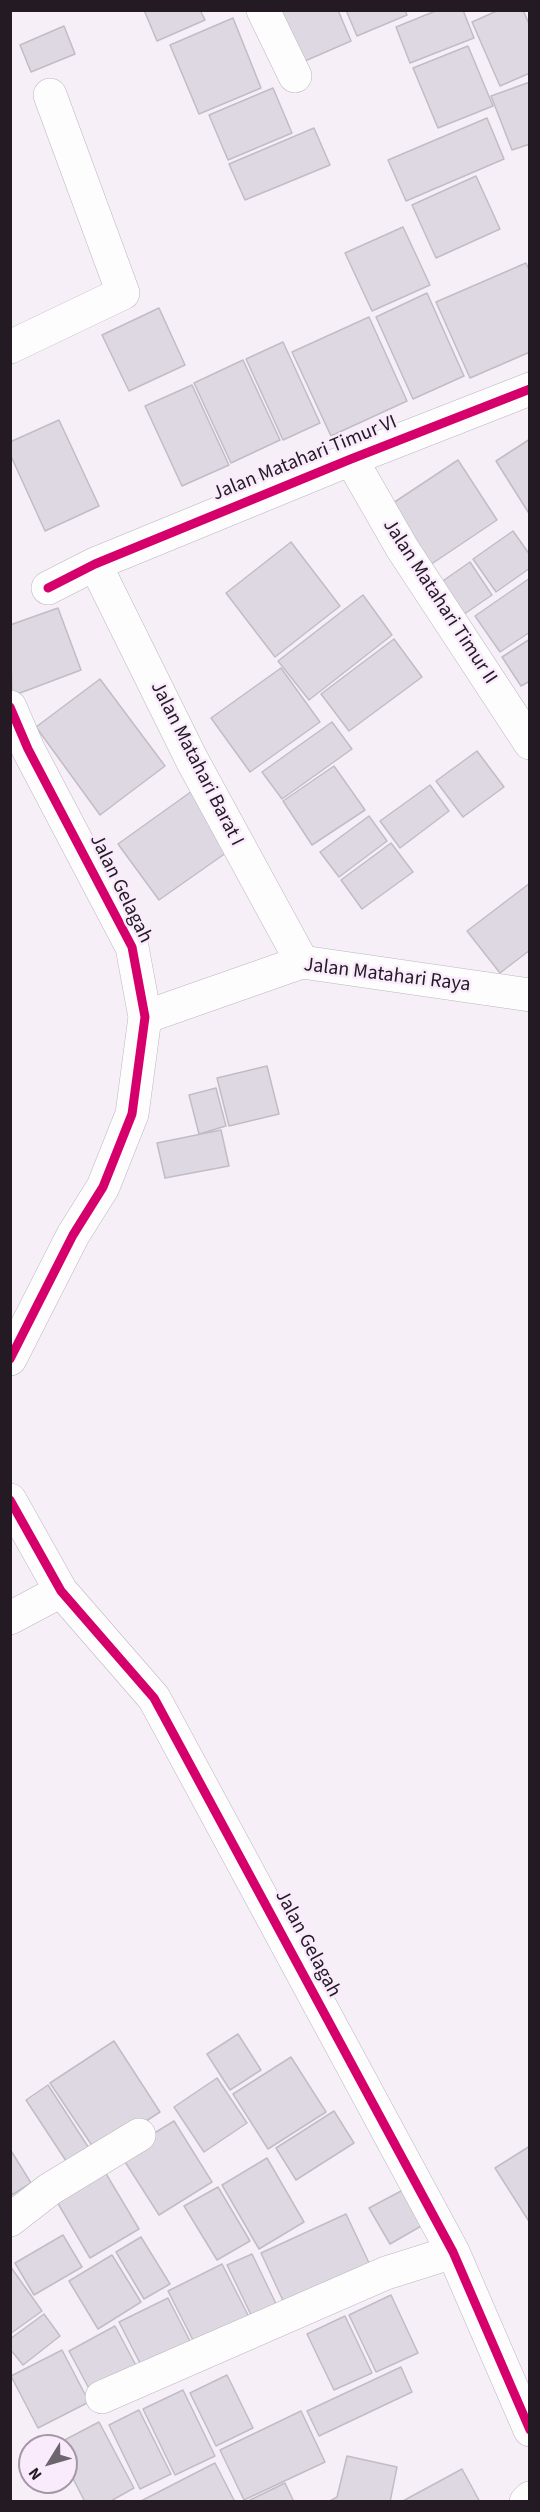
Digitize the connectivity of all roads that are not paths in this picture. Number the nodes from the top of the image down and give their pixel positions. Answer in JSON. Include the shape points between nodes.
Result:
{"nodes":[{"id":1,"x":263,"y":10,"type":"edge"},
{"id":2,"x":296,"y":76,"type":"dead end"},
{"id":3,"x":50,"y":95,"type":"dead end"},
{"id":4,"x":10,"y":347,"type":"edge"},
{"id":5,"x":530,"y":389,"type":"edge"},
{"id":6,"x":351,"y":459,"type":"junction"},
{"id":7,"x":95,"y":564,"type":"junction"},
{"id":8,"x":48,"y":588,"type":"dead end"},
{"id":9,"x":10,"y":707,"type":"edge"},
{"id":10,"x":530,"y":743,"type":"edge"},
{"id":11,"x":19,"y":747,"type":"edge"},
{"id":12,"x":302,"y":962,"type":"junction"},
{"id":13,"x":524,"y":990,"type":"edge"},
{"id":14,"x":145,"y":1017,"type":"junction"},
{"id":15,"x":10,"y":1359,"type":"edge"},
{"id":16,"x":10,"y":1500,"type":"edge"},
{"id":17,"x":61,"y":1591,"type":"junction"},
{"id":18,"x":10,"y":1618,"type":"edge"},
{"id":19,"x":139,"y":2135,"type":"dead end"},
{"id":20,"x":10,"y":2220,"type":"edge"},
{"id":21,"x":453,"y":2252,"type":"junction"},
{"id":22,"x":102,"y":2397,"type":"dead end"},
{"id":23,"x":530,"y":2430,"type":"edge"},
{"id":24,"x":530,"y":2498,"type":"edge"},
{"id":25,"x":526,"y":2502,"type":"edge"}],
"edges":[{"from":1,"to":2,"type":"street"},
{"from":3,"to":4,"type":"street","via":[[123,293]]},
{"from":5,"to":6,"type":"street","name":"Jalan Matahari Timur VI"},
{"from":6,"to":7,"type":"street","name":"Jalan Matahari Timur VI"},
{"from":6,"to":10,"type":"street","name":"Jalan Matahari Timur II","via":[[402,548]]},
{"from":7,"to":8,"type":"street","name":"Jalan Matahari Timur VI"},
{"from":7,"to":12,"type":"street","name":"Jalan Matahari Barat I","via":[[192,760]]},
{"from":9,"to":11,"type":"street","name":"Jalan Gelagah"},
{"from":11,"to":14,"type":"street","name":"Jalan Gelagah","via":[[132,947]]},
{"from":12,"to":13,"type":"street","name":"Jalan Matahari Raya"},
{"from":12,"to":14,"type":"street","name":"Jalan Matahari Raya"},
{"from":14,"to":15,"type":"street","name":"Jalan Gelagah","via":[[132,1114],[103,1187],[73,1235]]},
{"from":16,"to":17,"type":"street","name":"Jalan Gelagah"},
{"from":17,"to":18,"type":"street"},
{"from":17,"to":21,"type":"street","name":"Jalan Gelagah","via":[[154,1698]]},
{"from":19,"to":20,"type":"street","via":[[50,2189]]},
{"from":21,"to":22,"type":"street","via":[[386,2273]]},
{"from":21,"to":23,"type":"street","name":"Jalan Gelagah"},
{"from":24,"to":25,"type":"street"}]}
